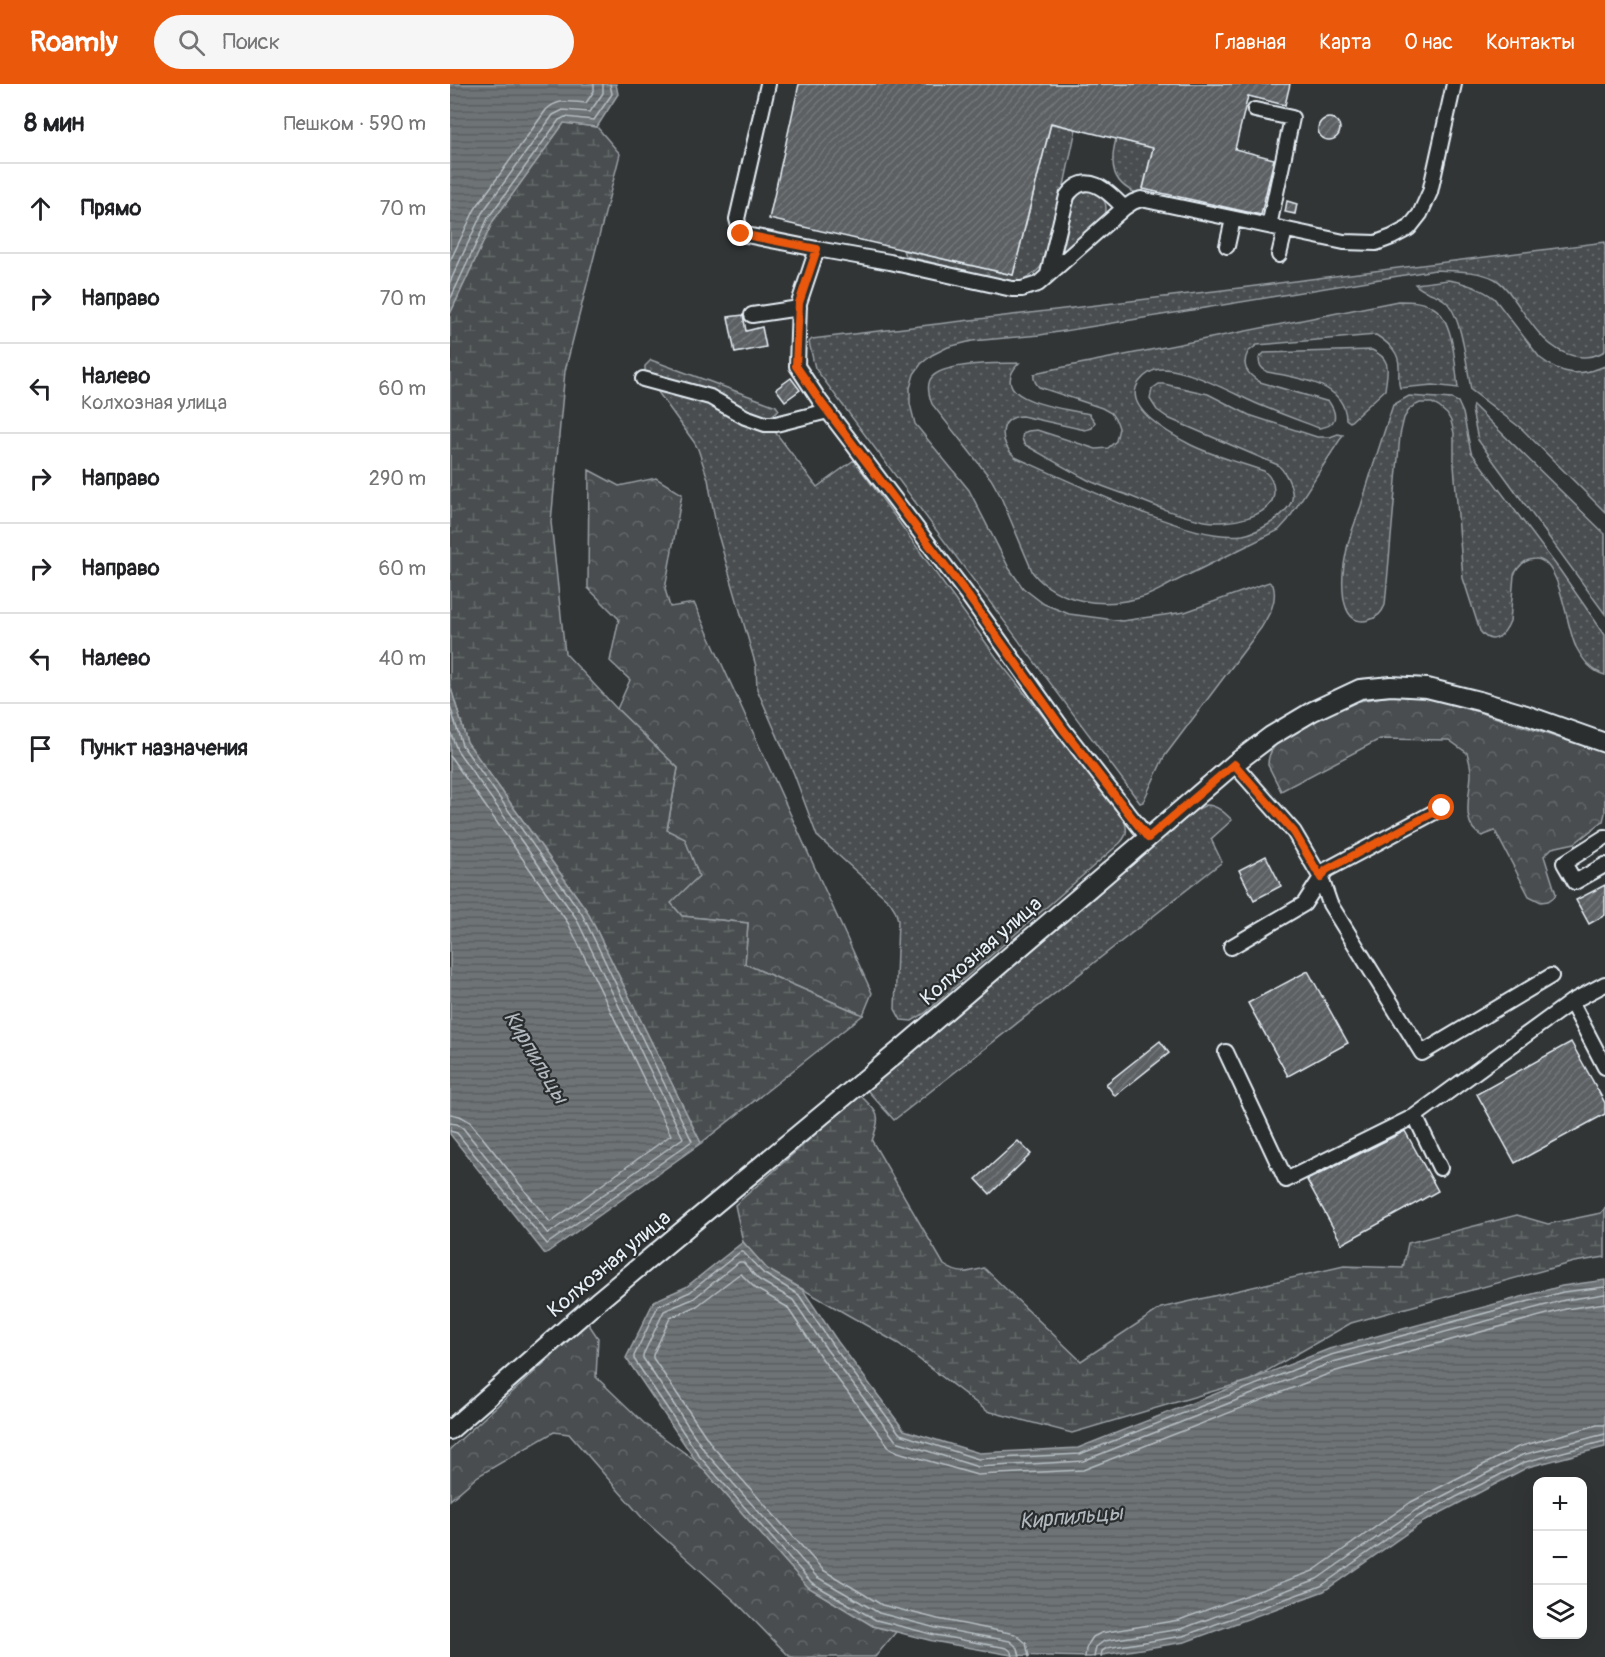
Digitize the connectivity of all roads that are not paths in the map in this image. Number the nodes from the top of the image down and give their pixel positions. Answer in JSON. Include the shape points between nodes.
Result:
{"nodes":[{"id":1,"x":768,"y":84,"type":"edge"},
{"id":2,"x":1454,"y":84,"type":"edge"},
{"id":3,"x":1255,"y":110,"type":"dead end"},
{"id":4,"x":1124,"y":207,"type":"junction"},
{"id":5,"x":1233,"y":219,"type":"junction"},
{"id":6,"x":1269,"y":226,"type":"junction"},
{"id":7,"x":1285,"y":230,"type":"junction"},
{"id":8,"x":1227,"y":246,"type":"dead end"},
{"id":9,"x":817,"y":249,"type":"junction"},
{"id":10,"x":1279,"y":255,"type":"dead end"},
{"id":11,"x":1048,"y":274,"type":"junction"},
{"id":12,"x":799,"y":308,"type":"junction"},
{"id":13,"x":752,"y":315,"type":"dead end"},
{"id":14,"x":643,"y":379,"type":"dead end"},
{"id":15,"x":828,"y":411,"type":"junction"},
{"id":16,"x":1605,"y":743,"type":"edge"},
{"id":17,"x":1234,"y":764,"type":"junction"},
{"id":18,"x":1442,"y":808,"type":"dead end"},
{"id":19,"x":1605,"y":837,"type":"edge"},
{"id":20,"x":1148,"y":838,"type":"junction"},
{"id":21,"x":1605,"y":865,"type":"edge"},
{"id":22,"x":1321,"y":878,"type":"junction"},
{"id":23,"x":1231,"y":947,"type":"dead end"},
{"id":24,"x":1551,"y":976,"type":"dead end"},
{"id":25,"x":1605,"y":984,"type":"edge"},
{"id":26,"x":1571,"y":1002,"type":"junction"},
{"id":27,"x":1226,"y":1052,"type":"dead end"},
{"id":28,"x":1605,"y":1067,"type":"edge"},
{"id":29,"x":1415,"y":1116,"type":"junction"},
{"id":30,"x":1440,"y":1168,"type":"dead end"},
{"id":31,"x":450,"y":1430,"type":"edge"}],
"edges":[{"from":1,"to":9,"type":"lane","via":[[737,219],[741,234]]},
{"from":2,"to":7,"type":"lane","via":[[1430,192],[1409,228],[1376,243],[1344,242]]},
{"from":3,"to":6,"type":"lane","via":[[1292,118]]},
{"from":4,"to":5,"type":"lane","via":[[1141,199]]},
{"from":4,"to":11,"type":"lane"},
{"from":4,"to":11,"type":"lane","via":[[1098,185],[1084,183],[1073,187]]},
{"from":5,"to":6,"type":"lane"},
{"from":5,"to":8,"type":"lane"},
{"from":6,"to":7,"type":"lane"},
{"from":7,"to":10,"type":"lane"},
{"from":9,"to":11,"type":"lane","via":[[1017,290],[1038,284]]},
{"from":9,"to":12,"type":"lane"},
{"from":12,"to":13,"type":"lane"},
{"from":12,"to":15,"type":"lane","via":[[796,366]]},
{"from":14,"to":15,"type":"lane","via":[[710,397],[765,424]]},
{"from":15,"to":20,"type":"lane"},
{"from":16,"to":17,"type":"main road","name":"Колхозная улица","via":[[1479,701],[1427,688],[1391,686],[1360,689],[1328,703],[1271,736]]},
{"from":17,"to":20,"type":"main road","name":"Колхозная улица"},
{"from":17,"to":22,"type":"lane","via":[[1294,832]]},
{"from":18,"to":22,"type":"lane","via":[[1326,870]]},
{"from":19,"to":21,"type":"lane","via":[[1564,863],[1575,882]]},
{"from":20,"to":31,"type":"main road","name":"Колхозная улица"},
{"from":22,"to":23,"type":"lane","via":[[1304,904]]},
{"from":22,"to":24,"type":"lane","via":[[1330,904],[1422,1053]]},
{"from":25,"to":26,"type":"lane"},
{"from":26,"to":28,"type":"lane"},
{"from":26,"to":29,"type":"lane"},
{"from":27,"to":29,"type":"lane","via":[[1286,1180]]},
{"from":29,"to":30,"type":"lane"}]}
